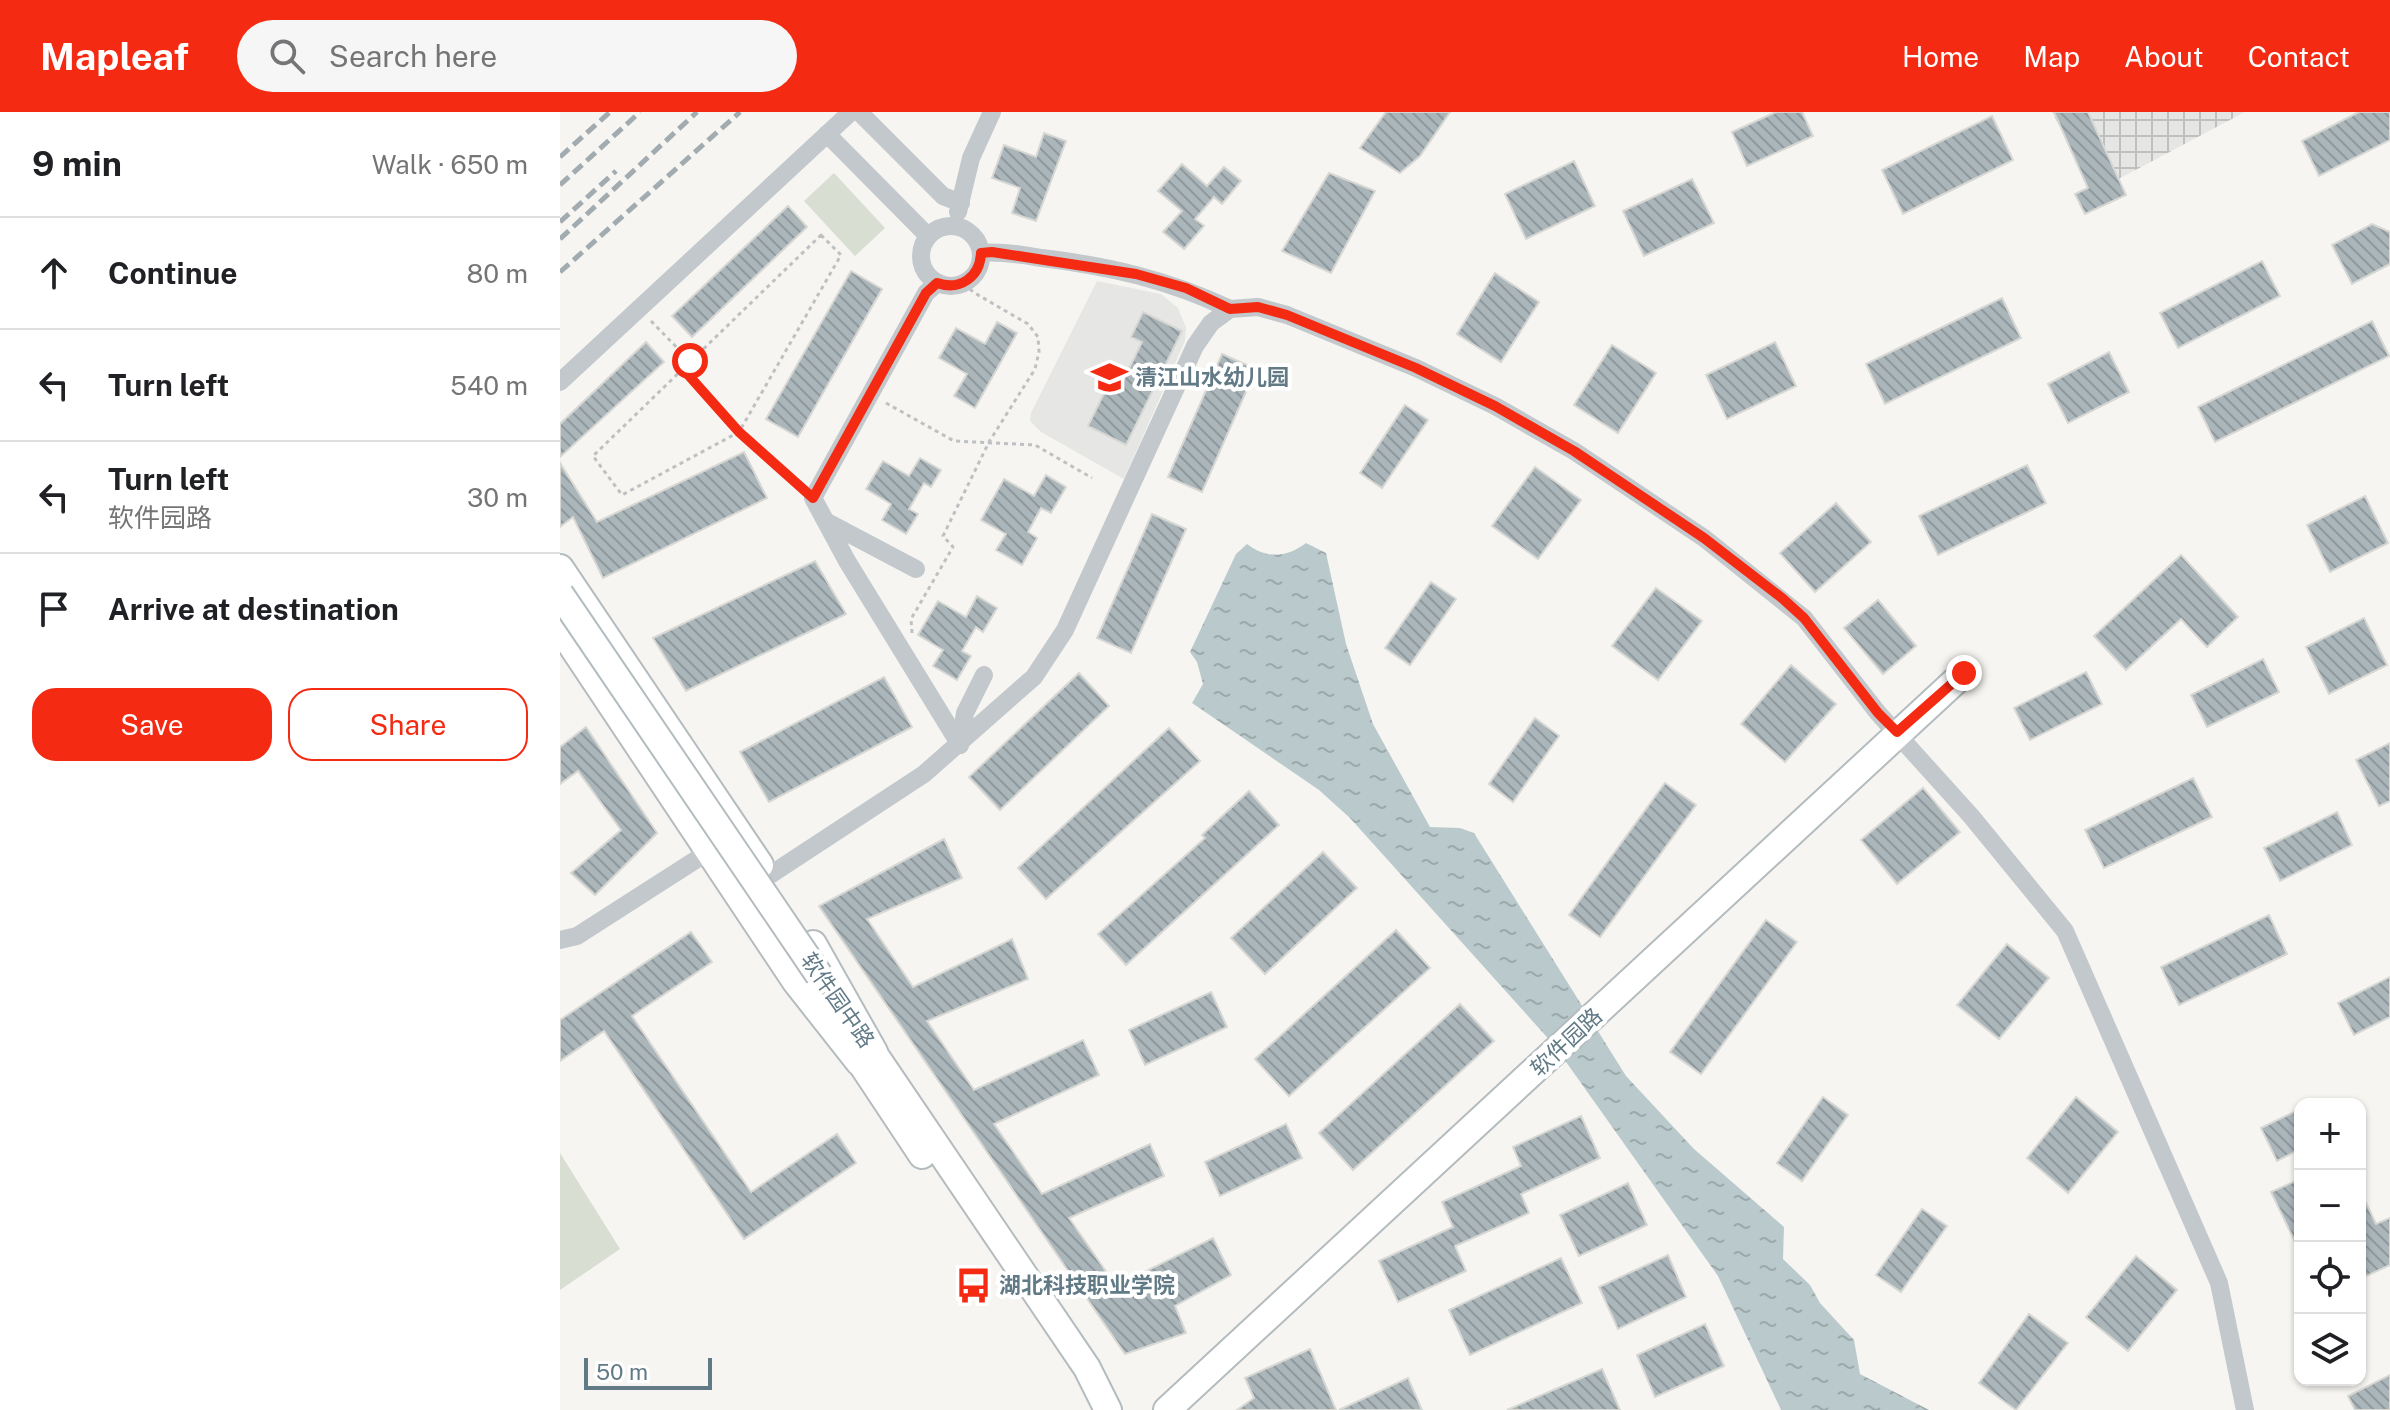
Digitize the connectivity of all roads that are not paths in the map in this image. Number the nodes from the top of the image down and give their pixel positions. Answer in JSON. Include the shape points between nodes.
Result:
{"nodes":[{"id":1,"x":851,"y":112,"type":"edge"},
{"id":2,"x":859,"y":112,"type":"edge"},
{"id":3,"x":992,"y":112,"type":"edge"},
{"id":4,"x":827,"y":134,"type":"junction"},
{"id":5,"x":961,"y":203,"type":"junction"},
{"id":6,"x":955,"y":226,"type":"junction"},
{"id":7,"x":928,"y":236,"type":"junction"},
{"id":8,"x":981,"y":253,"type":"junction"},
{"id":9,"x":937,"y":283,"type":"junction"},
{"id":10,"x":1230,"y":309,"type":"junction"},
{"id":11,"x":560,"y":382,"type":"edge"},
{"id":12,"x":826,"y":521,"type":"junction"},
{"id":13,"x":560,"y":568,"type":"edge"},
{"id":14,"x":916,"y":569,"type":"dead end"},
{"id":15,"x":560,"y":594,"type":"edge"},
{"id":16,"x":560,"y":609,"type":"edge"},
{"id":17,"x":560,"y":628,"type":"edge"},
{"id":18,"x":1964,"y":673,"type":"dead end"},
{"id":19,"x":984,"y":675,"type":"dead end"},
{"id":20,"x":1897,"y":732,"type":"junction"},
{"id":21,"x":960,"y":745,"type":"junction"},
{"id":22,"x":698,"y":772,"type":"junction"},
{"id":23,"x":668,"y":792,"type":"junction"},
{"id":24,"x":708,"y":852,"type":"junction"},
{"id":25,"x":767,"y":877,"type":"junction"},
{"id":26,"x":560,"y":940,"type":"edge"},
{"id":27,"x":815,"y":977,"type":"junction"},
{"id":28,"x":867,"y":1057,"type":"junction"},
{"id":29,"x":1098,"y":1410,"type":"edge"},
{"id":30,"x":1108,"y":1410,"type":"edge"},
{"id":31,"x":1167,"y":1410,"type":"edge"},
{"id":32,"x":2245,"y":1410,"type":"edge"}],
"edges":[{"from":1,"to":4,"type":"street"},
{"from":2,"to":5,"type":"street","via":[[943,196]]},
{"from":3,"to":5,"type":"street","via":[[971,158]]},
{"from":4,"to":7,"type":"street"},
{"from":4,"to":11,"type":"street"},
{"from":5,"to":6,"type":"street"},
{"from":6,"to":7,"type":"street"},
{"from":6,"to":8,"type":"street","via":[[973,235]]},
{"from":7,"to":9,"type":"street","via":[[921,261]]},
{"from":8,"to":9,"type":"street","via":[[977,271],[964,283]]},
{"from":8,"to":10,"type":"street","via":[[1136,274],[1186,288]]},
{"from":9,"to":12,"type":"street","via":[[926,293],[813,498]]},
{"from":10,"to":20,"type":"street","via":[[1258,307],[1316,326],[1495,406],[1574,451],[1782,598]]},
{"from":10,"to":21,"type":"street","via":[[1211,323],[1195,346],[1050,656],[1014,698]]},
{"from":12,"to":14,"type":"street"},
{"from":12,"to":21,"type":"street"},
{"from":13,"to":22,"type":"main road"},
{"from":15,"to":27,"type":"main road","name":"软件园中路","bridge":true},
{"from":16,"to":27,"type":"main road","name":"软件园中路"},
{"from":17,"to":23,"type":"main road"},
{"from":18,"to":20,"type":"main road","name":"软件园路"},
{"from":19,"to":21,"type":"street","via":[[965,713]]},
{"from":20,"to":31,"type":"main road","name":"软件园路"},
{"from":20,"to":32,"type":"street","via":[[2065,931],[2219,1283]]},
{"from":21,"to":25,"type":"street"},
{"from":22,"to":23,"type":"main road","via":[[686,763],[670,763],[664,777]]},
{"from":22,"to":25,"type":"main road"},
{"from":23,"to":24,"type":"main road"},
{"from":24,"to":26,"type":"street","via":[[577,936]]},
{"from":24,"to":28,"type":"main road","via":[[796,982]]},
{"from":25,"to":28,"type":"main road","via":[[827,965]]},
{"from":27,"to":28,"type":"main road","name":"软件园中路"},
{"from":28,"to":29,"type":"main road","name":"软件园中路"},
{"from":28,"to":30,"type":"main road","name":"软件园中路","via":[[1087,1368]]}]}
